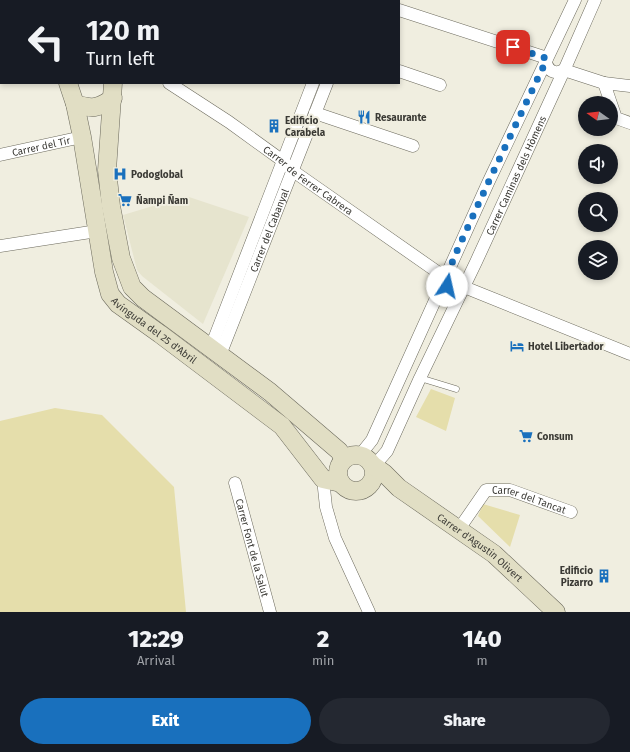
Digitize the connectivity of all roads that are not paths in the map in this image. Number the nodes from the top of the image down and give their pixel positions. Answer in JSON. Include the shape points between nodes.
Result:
{"nodes":[{"id":1,"x":575,"y":0,"type":"edge"},
{"id":2,"x":595,"y":0,"type":"edge"},
{"id":3,"x":400,"y":10,"type":"edge"},
{"id":4,"x":547,"y":58,"type":"junction"},
{"id":5,"x":566,"y":66,"type":"junction"},
{"id":6,"x":400,"y":71,"type":"edge"},
{"id":7,"x":604,"y":83,"type":"junction"},
{"id":8,"x":68,"y":84,"type":"edge"},
{"id":9,"x":171,"y":84,"type":"edge"},
{"id":10,"x":313,"y":84,"type":"edge"},
{"id":11,"x":327,"y":84,"type":"edge"},
{"id":12,"x":440,"y":85,"type":"dead end"},
{"id":13,"x":630,"y":86,"type":"edge"},
{"id":14,"x":116,"y":88,"type":"edge"},
{"id":15,"x":75,"y":104,"type":"junction"},
{"id":16,"x":315,"y":113,"type":"junction"},
{"id":17,"x":630,"y":123,"type":"edge"},
{"id":18,"x":82,"y":137,"type":"junction"},
{"id":19,"x":413,"y":146,"type":"dead end"},
{"id":20,"x":0,"y":155,"type":"edge"},
{"id":21,"x":283,"y":161,"type":"junction"},
{"id":22,"x":293,"y":171,"type":"junction"},
{"id":23,"x":97,"y":231,"type":"junction"},
{"id":24,"x":0,"y":246,"type":"edge"},
{"id":25,"x":447,"y":275,"type":"junction"},
{"id":26,"x":464,"y":286,"type":"junction"},
{"id":27,"x":215,"y":351,"type":"junction"},
{"id":28,"x":630,"y":354,"type":"edge"},
{"id":29,"x":420,"y":378,"type":"junction"},
{"id":30,"x":456,"y":389,"type":"dead end"},
{"id":31,"x":352,"y":457,"type":"junction"},
{"id":32,"x":374,"y":466,"type":"junction"},
{"id":33,"x":323,"y":478,"type":"junction"},
{"id":34,"x":235,"y":483,"type":"dead end"},
{"id":35,"x":341,"y":483,"type":"junction"},
{"id":36,"x":369,"y":486,"type":"junction"},
{"id":37,"x":399,"y":488,"type":"junction"},
{"id":38,"x":571,"y":512,"type":"dead end"},
{"id":39,"x":459,"y":529,"type":"junction"},
{"id":40,"x":270,"y":612,"type":"edge"},
{"id":41,"x":369,"y":612,"type":"edge"},
{"id":42,"x":556,"y":612,"type":"edge"}],
"edges":[{"from":1,"to":4,"type":"street","name":"Carrer Caminas dels Hòmens"},
{"from":2,"to":5,"type":"street","name":"Carrer Caminas dels Hòmens"},
{"from":3,"to":4,"type":"street"},
{"from":4,"to":5,"type":"street","via":[[548,68],[553,72],[560,72]]},
{"from":4,"to":5,"type":"street","via":[[552,52],[559,51],[565,55]]},
{"from":4,"to":25,"type":"street","name":"Carrer Caminas dels Hòmens"},
{"from":5,"to":7,"type":"street"},
{"from":5,"to":26,"type":"street","name":"Carrer Caminas dels Hòmens"},
{"from":6,"to":12,"type":"street"},
{"from":7,"to":13,"type":"street"},
{"from":7,"to":17,"type":"street","via":[[616,118]]},
{"from":8,"to":15,"type":"street","name":"Avinguda del 25 d'Abril"},
{"from":9,"to":21,"type":"street","name":"Carrer de Ferrer Cabrera"},
{"from":10,"to":21,"type":"street","name":"Carrer del Cabanyal"},
{"from":11,"to":16,"type":"street","name":"Carrer del Cabanyal"},
{"from":14,"to":15,"type":"street","via":[[102,105],[93,108]]},
{"from":14,"to":27,"type":"street","name":"Avinguda del 25 d'Abril","via":[[107,170],[121,258],[132,287],[143,298]]},
{"from":15,"to":18,"type":"street","name":"Avinguda del 25 d'Abril"},
{"from":16,"to":19,"type":"street"},
{"from":16,"to":22,"type":"street","name":"Carrer del Cabanyal"},
{"from":18,"to":20,"type":"street","name":"Carrer del Tir"},
{"from":18,"to":23,"type":"street","name":"Avinguda del 25 d'Abril"},
{"from":21,"to":22,"type":"street","name":"Carrer de Ferrer Cabrera"},
{"from":21,"to":27,"type":"street","name":"Carrer del Cabanyal"},
{"from":22,"to":25,"type":"street","name":"Carrer de Ferrer Cabrera"},
{"from":22,"to":27,"type":"street","name":"Carrer del Cabanyal"},
{"from":23,"to":24,"type":"street"},
{"from":23,"to":33,"type":"street","name":"Avinguda del 25 d'Abril","via":[[110,294],[118,304],[282,426]]},
{"from":25,"to":26,"type":"street","via":[[462,273]]},
{"from":25,"to":26,"type":"street","via":[[449,288]]},
{"from":25,"to":31,"type":"street","name":"Carrer Caminas dels Hòmens","via":[[372,440]]},
{"from":26,"to":28,"type":"street"},
{"from":26,"to":29,"type":"street","name":"Carrer Caminas dels Hòmens"},
{"from":27,"to":31,"type":"street","name":"Avinguda del 25 d'Abril","via":[[270,392],[339,451]]},
{"from":29,"to":30,"type":"lane"},
{"from":29,"to":32,"type":"street","name":"Carrer Caminas dels Hòmens","via":[[387,451]]},
{"from":31,"to":32,"type":"street","via":[[366,457]]},
{"from":31,"to":35,"type":"street","via":[[339,466]]},
{"from":32,"to":36,"type":"street","via":[[374,479]]},
{"from":32,"to":37,"type":"street","name":"Carrer d'Agustin Olivert"},
{"from":33,"to":35,"type":"street"},
{"from":33,"to":41,"type":"street","via":[[326,507],[335,538]]},
{"from":34,"to":40,"type":"street","name":"Carrer Font de la Salut"},
{"from":35,"to":36,"type":"street","via":[[346,488],[358,491]]},
{"from":36,"to":37,"type":"street"},
{"from":37,"to":39,"type":"street","name":"Carrer d'Agustin Olivert"},
{"from":38,"to":39,"type":"street","name":"Carrer del Tancat","via":[[510,490],[486,490]]},
{"from":39,"to":42,"type":"street","name":"Carrer d'Agustin Olivert","via":[[494,554]]}]}
